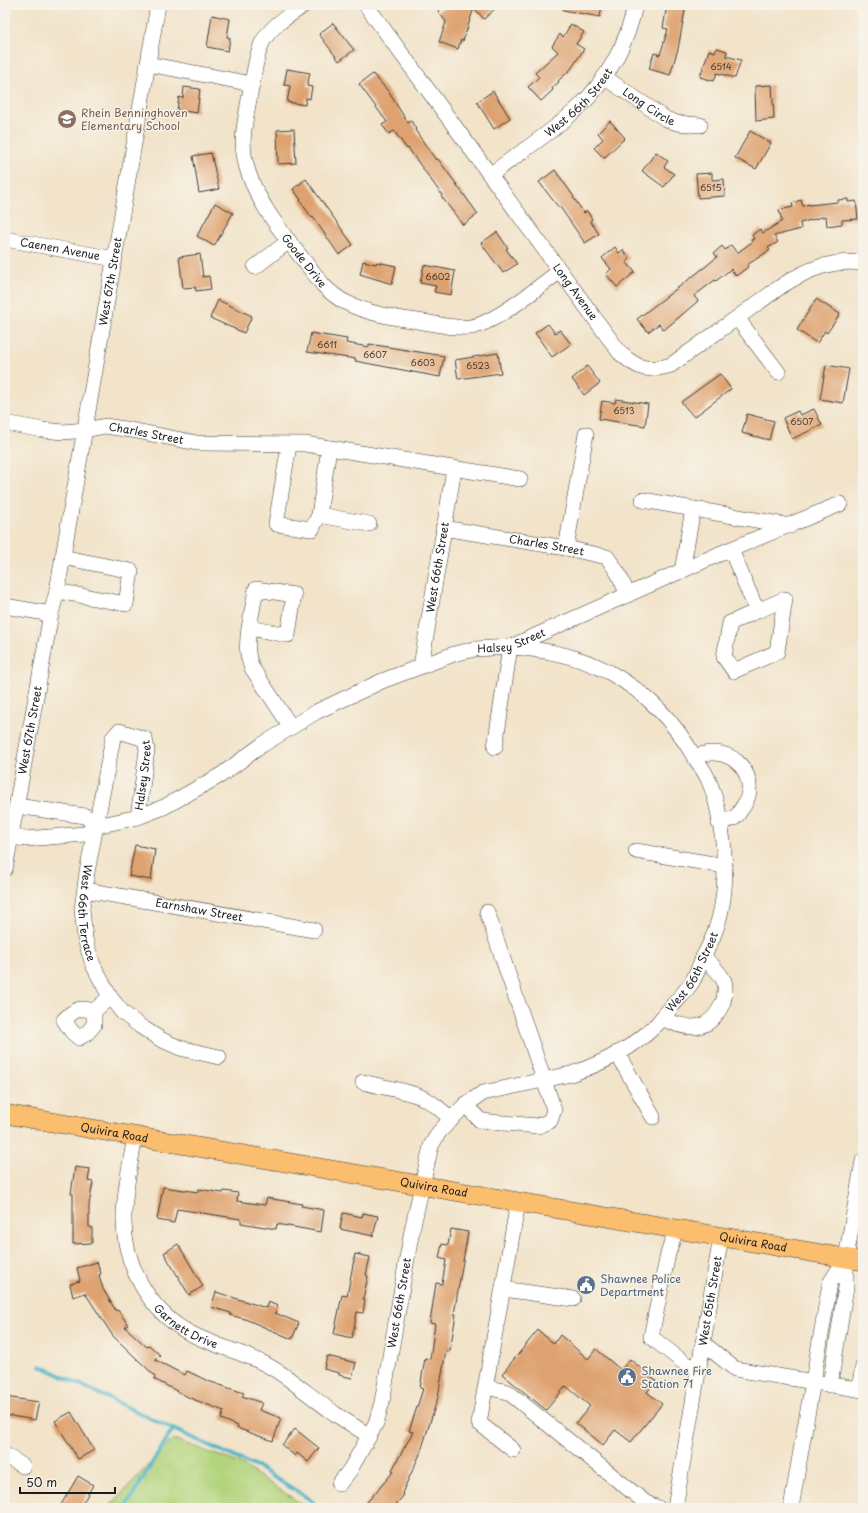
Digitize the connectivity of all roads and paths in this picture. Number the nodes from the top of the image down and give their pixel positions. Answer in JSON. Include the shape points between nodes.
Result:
{"nodes":[{"id":1,"x":158,"y":5,"type":"edge"},
{"id":2,"x":304,"y":5,"type":"edge"},
{"id":3,"x":635,"y":5,"type":"edge"},
{"id":4,"x":371,"y":7,"type":"edge"},
{"id":5,"x":148,"y":64,"type":"junction"},
{"id":6,"x":604,"y":76,"type":"junction"},
{"id":7,"x":252,"y":84,"type":"junction"},
{"id":8,"x":700,"y":126,"type":"dead end"},
{"id":9,"x":490,"y":175,"type":"junction"},
{"id":10,"x":5,"y":240,"type":"edge"},
{"id":11,"x":289,"y":241,"type":"junction"},
{"id":12,"x":115,"y":259,"type":"junction"},
{"id":13,"x":863,"y":263,"type":"edge"},
{"id":14,"x":255,"y":267,"type":"dead end"},
{"id":15,"x":560,"y":271,"type":"junction"},
{"id":16,"x":737,"y":318,"type":"junction"},
{"id":17,"x":778,"y":372,"type":"dead end"},
{"id":18,"x":5,"y":423,"type":"edge"},
{"id":19,"x":85,"y":430,"type":"junction"},
{"id":20,"x":586,"y":434,"type":"dead end"},
{"id":21,"x":289,"y":444,"type":"junction"},
{"id":22,"x":329,"y":448,"type":"junction"},
{"id":23,"x":454,"y":469,"type":"junction"},
{"id":24,"x":520,"y":480,"type":"dead end"},
{"id":25,"x":643,"y":500,"type":"dead end"},
{"id":26,"x":840,"y":504,"type":"dead end"},
{"id":27,"x":693,"y":509,"type":"junction"},
{"id":28,"x":319,"y":515,"type":"junction"},
{"id":29,"x":369,"y":524,"type":"dead end"},
{"id":30,"x":790,"y":526,"type":"junction"},
{"id":31,"x":444,"y":528,"type":"junction"},
{"id":32,"x":566,"y":548,"type":"junction"},
{"id":33,"x":731,"y":550,"type":"junction"},
{"id":34,"x":62,"y":557,"type":"junction"},
{"id":35,"x":682,"y":571,"type":"junction"},
{"id":36,"x":57,"y":591,"type":"junction"},
{"id":37,"x":628,"y":595,"type":"junction"},
{"id":38,"x":5,"y":606,"type":"edge"},
{"id":39,"x":757,"y":611,"type":"junction"},
{"id":40,"x":51,"y":614,"type":"junction"},
{"id":41,"x":249,"y":628,"type":"dead end"},
{"id":42,"x":510,"y":647,"type":"junction"},
{"id":43,"x":421,"y":666,"type":"junction"},
{"id":44,"x":291,"y":727,"type":"junction"},
{"id":45,"x":495,"y":747,"type":"dead end"},
{"id":46,"x":695,"y":758,"type":"junction"},
{"id":47,"x":13,"y":800,"type":"edge"},
{"id":48,"x":138,"y":817,"type":"junction"},
{"id":49,"x":720,"y":823,"type":"junction"},
{"id":50,"x":97,"y":826,"type":"junction"},
{"id":51,"x":10,"y":837,"type":"junction"},
{"id":52,"x":636,"y":851,"type":"dead end"},
{"id":53,"x":724,"y":866,"type":"junction"},
{"id":54,"x":5,"y":869,"type":"edge"},
{"id":55,"x":85,"y":890,"type":"junction"},
{"id":56,"x":487,"y":912,"type":"dead end"},
{"id":57,"x":314,"y":930,"type":"dead end"},
{"id":58,"x":703,"y":957,"type":"junction"},
{"id":59,"x":110,"y":997,"type":"junction"},
{"id":60,"x":94,"y":1011,"type":"dead end"},
{"id":61,"x":662,"y":1018,"type":"junction"},
{"id":62,"x":617,"y":1053,"type":"junction"},
{"id":63,"x":219,"y":1057,"type":"dead end"},
{"id":64,"x":544,"y":1080,"type":"junction"},
{"id":65,"x":363,"y":1082,"type":"dead end"},
{"id":66,"x":465,"y":1105,"type":"junction"},
{"id":67,"x":5,"y":1114,"type":"edge"},
{"id":68,"x":653,"y":1117,"type":"dead end"},
{"id":69,"x":451,"y":1120,"type":"junction"},
{"id":70,"x":135,"y":1136,"type":"junction"},
{"id":71,"x":863,"y":1161,"type":"edge"},
{"id":72,"x":421,"y":1186,"type":"junction"},
{"id":73,"x":518,"y":1202,"type":"junction"},
{"id":74,"x":676,"y":1229,"type":"junction"},
{"id":75,"x":721,"y":1237,"type":"junction"},
{"id":76,"x":855,"y":1260,"type":"edge"},
{"id":77,"x":503,"y":1289,"type":"junction"},
{"id":78,"x":573,"y":1299,"type":"dead end"},
{"id":79,"x":703,"y":1343,"type":"junction"},
{"id":80,"x":699,"y":1366,"type":"junction"},
{"id":81,"x":863,"y":1366,"type":"edge"},
{"id":82,"x":812,"y":1382,"type":"junction"},
{"id":83,"x":830,"y":1385,"type":"junction"},
{"id":84,"x":486,"y":1387,"type":"junction"},
{"id":85,"x":861,"y":1390,"type":"edge"},
{"id":86,"x":370,"y":1436,"type":"junction"},
{"id":87,"x":513,"y":1450,"type":"dead end"},
{"id":88,"x":5,"y":1455,"type":"edge"},
{"id":89,"x":23,"y":1466,"type":"dead end"},
{"id":90,"x":338,"y":1484,"type":"dead end"},
{"id":91,"x":658,"y":1508,"type":"edge"},
{"id":92,"x":675,"y":1508,"type":"edge"},
{"id":93,"x":791,"y":1508,"type":"edge"}],
"edges":[{"from":1,"to":5,"type":"street","name":"West 67th Street"},
{"from":2,"to":7,"type":"street","name":"Goode Drive","via":[[274,27],[263,41],[257,56]]},
{"from":3,"to":6,"type":"street","name":"West 66th Street","via":[[626,38]]},
{"from":4,"to":9,"type":"street","name":"Long Avenue"},
{"from":5,"to":7,"type":"street"},
{"from":5,"to":12,"type":"street","name":"West 67th Street"},
{"from":6,"to":8,"type":"street","name":"Long Circle","via":[[666,119]]},
{"from":6,"to":9,"type":"street","name":"West 66th Street","via":[[578,108]]},
{"from":7,"to":11,"type":"street","name":"Goode Drive","via":[[244,129],[247,168],[260,199]]},
{"from":9,"to":15,"type":"street","name":"Long Avenue"},
{"from":10,"to":12,"type":"street","name":"Caenen Avenue"},
{"from":11,"to":14,"type":"street"},
{"from":11,"to":15,"type":"street","name":"Goode Drive","via":[[323,285],[346,303],[364,310],[459,327],[472,327],[487,322]]},
{"from":12,"to":19,"type":"street","name":"West 67th Street"},
{"from":13,"to":16,"type":"street","name":"Long Avenue","via":[[822,265],[801,273]]},
{"from":15,"to":16,"type":"street","name":"Long Avenue","via":[[620,352],[641,368],[657,369],[671,365]]},
{"from":16,"to":17,"type":"street"},
{"from":18,"to":19,"type":"street","name":"Charles Street","via":[[63,432]]},
{"from":19,"to":21,"type":"street","name":"Charles Street","via":[[105,426],[197,443]]},
{"from":19,"to":34,"type":"street","name":"West 67th Street"},
{"from":20,"to":32,"type":"street"},
{"from":21,"to":22,"type":"street","name":"Charles Street"},
{"from":21,"to":28,"type":"street","via":[[276,524],[312,529]]},
{"from":22,"to":23,"type":"street","name":"Charles Street"},
{"from":22,"to":28,"type":"street"},
{"from":23,"to":24,"type":"street","name":"Charles Street"},
{"from":23,"to":31,"type":"street","name":"West 66th Street"},
{"from":25,"to":27,"type":"street"},
{"from":26,"to":30,"type":"street","name":"Halsey Street"},
{"from":27,"to":30,"type":"street"},
{"from":27,"to":35,"type":"street"},
{"from":28,"to":29,"type":"street"},
{"from":30,"to":33,"type":"street","name":"Halsey Street"},
{"from":31,"to":32,"type":"street","name":"Charles Street"},
{"from":31,"to":43,"type":"street","name":"West 66th Street"},
{"from":32,"to":37,"type":"street","name":"Charles Street","via":[[607,557]]},
{"from":33,"to":35,"type":"street","name":"Halsey Street"},
{"from":33,"to":39,"type":"street"},
{"from":34,"to":36,"type":"street","name":"West 67th Street"},
{"from":34,"to":36,"type":"street","via":[[131,571],[126,604]]},
{"from":35,"to":37,"type":"street","name":"Halsey Street"},
{"from":36,"to":40,"type":"street","name":"West 67th Street"},
{"from":37,"to":42,"type":"street","name":"Halsey Street"},
{"from":38,"to":40,"type":"street"},
{"from":39,"to":39,"type":"street","via":[[730,624],[724,657],[734,671],[777,652],[785,599]]},
{"from":40,"to":47,"type":"street","name":"West 67th Street"},
{"from":41,"to":44,"type":"street","via":[[248,659]]},
{"from":42,"to":43,"type":"street","name":"Halsey Street","via":[[475,649]]},
{"from":42,"to":45,"type":"street"},
{"from":42,"to":46,"type":"street","name":"West 66th Street","via":[[538,649],[580,660],[626,682],[651,701],[672,722]]},
{"from":43,"to":44,"type":"street","name":"Halsey Street","via":[[382,681],[316,712]]},
{"from":44,"to":48,"type":"street","name":"Halsey Street","via":[[221,775]]},
{"from":46,"to":49,"type":"street","name":"West 66th Street","via":[[708,779]]},
{"from":46,"to":49,"type":"street","via":[[714,752],[731,757],[745,770],[749,784],[746,804],[735,818]]},
{"from":47,"to":50,"type":"street","via":[[85,816]]},
{"from":47,"to":51,"type":"street","name":"West 67th Street"},
{"from":48,"to":50,"type":"street","name":"Halsey Street"},
{"from":48,"to":50,"type":"street","name":"Halsey Street","via":[[147,750],[145,739],[119,731],[113,738]]},
{"from":49,"to":53,"type":"street","name":"West 66th Street"},
{"from":50,"to":51,"type":"street","name":"Halsey Street","via":[[85,834],[26,839]]},
{"from":50,"to":55,"type":"street","name":"West 66th Terrace"},
{"from":51,"to":54,"type":"street","name":"West 67th Street"},
{"from":52,"to":53,"type":"street"},
{"from":53,"to":58,"type":"street","name":"West 66th Street","via":[[722,904],[715,933]]},
{"from":55,"to":57,"type":"street","name":"Earnshaw Street"},
{"from":55,"to":59,"type":"street","name":"West 66th Terrace","via":[[82,908],[85,939],[93,965]]},
{"from":56,"to":64,"type":"street"},
{"from":58,"to":61,"type":"street","name":"West 66th Street","via":[[685,992]]},
{"from":58,"to":61,"type":"street","via":[[725,982],[724,998],[718,1012],[709,1022],[694,1027],[676,1025]]},
{"from":59,"to":60,"type":"street"},
{"from":59,"to":63,"type":"street","name":"West 66th Terrace","via":[[123,1013],[160,1039],[180,1048]]},
{"from":61,"to":62,"type":"street","name":"West 66th Street","via":[[634,1043]]},
{"from":62,"to":64,"type":"street","name":"West 66th Street","via":[[585,1069]]},
{"from":62,"to":68,"type":"street"},
{"from":64,"to":66,"type":"street","name":"West 66th Street","via":[[484,1093]]},
{"from":64,"to":66,"type":"street","via":[[554,1110],[550,1121],[538,1126],[481,1122]]},
{"from":65,"to":69,"type":"street","via":[[406,1091],[426,1099],[441,1108]]},
{"from":66,"to":69,"type":"street","name":"West 66th Street"},
{"from":67,"to":70,"type":"main road","name":"Quivira Road"},
{"from":69,"to":72,"type":"street","name":"West 66th Street","via":[[439,1132],[431,1146]]},
{"from":70,"to":72,"type":"main road","name":"Quivira Road"},
{"from":70,"to":86,"type":"street","name":"Garnett Drive","via":[[126,1192],[124,1230],[127,1251],[135,1274],[156,1306],[170,1320],[202,1339],[260,1361]]},
{"from":71,"to":76,"type":"street"},
{"from":72,"to":73,"type":"main road","name":"Quivira Road"},
{"from":72,"to":86,"type":"street","name":"West 66th Street","via":[[382,1402]]},
{"from":73,"to":74,"type":"main road","name":"Quivira Road"},
{"from":73,"to":77,"type":"street"},
{"from":74,"to":75,"type":"main road","name":"Quivira Road"},
{"from":74,"to":80,"type":"street","via":[[668,1254],[651,1337],[686,1365]]},
{"from":75,"to":76,"type":"main road","name":"Quivira Road"},
{"from":75,"to":79,"type":"street","name":"West 65th Street"},
{"from":76,"to":82,"type":"street","via":[[830,1283]]},
{"from":76,"to":83,"type":"street","via":[[846,1287]]},
{"from":77,"to":78,"type":"street"},
{"from":77,"to":84,"type":"street"},
{"from":79,"to":80,"type":"street","name":"West 65th Street"},
{"from":79,"to":82,"type":"street","via":[[735,1369]]},
{"from":80,"to":92,"type":"street","name":"West 65th Street"},
{"from":81,"to":85,"type":"street"},
{"from":82,"to":83,"type":"street"},
{"from":82,"to":93,"type":"street"},
{"from":83,"to":85,"type":"street"},
{"from":84,"to":87,"type":"street","via":[[479,1423]]},
{"from":84,"to":91,"type":"street","via":[[508,1392],[646,1503]]},
{"from":86,"to":90,"type":"street","name":"West 66th Street","via":[[350,1470]]},
{"from":88,"to":89,"type":"street"}]}
